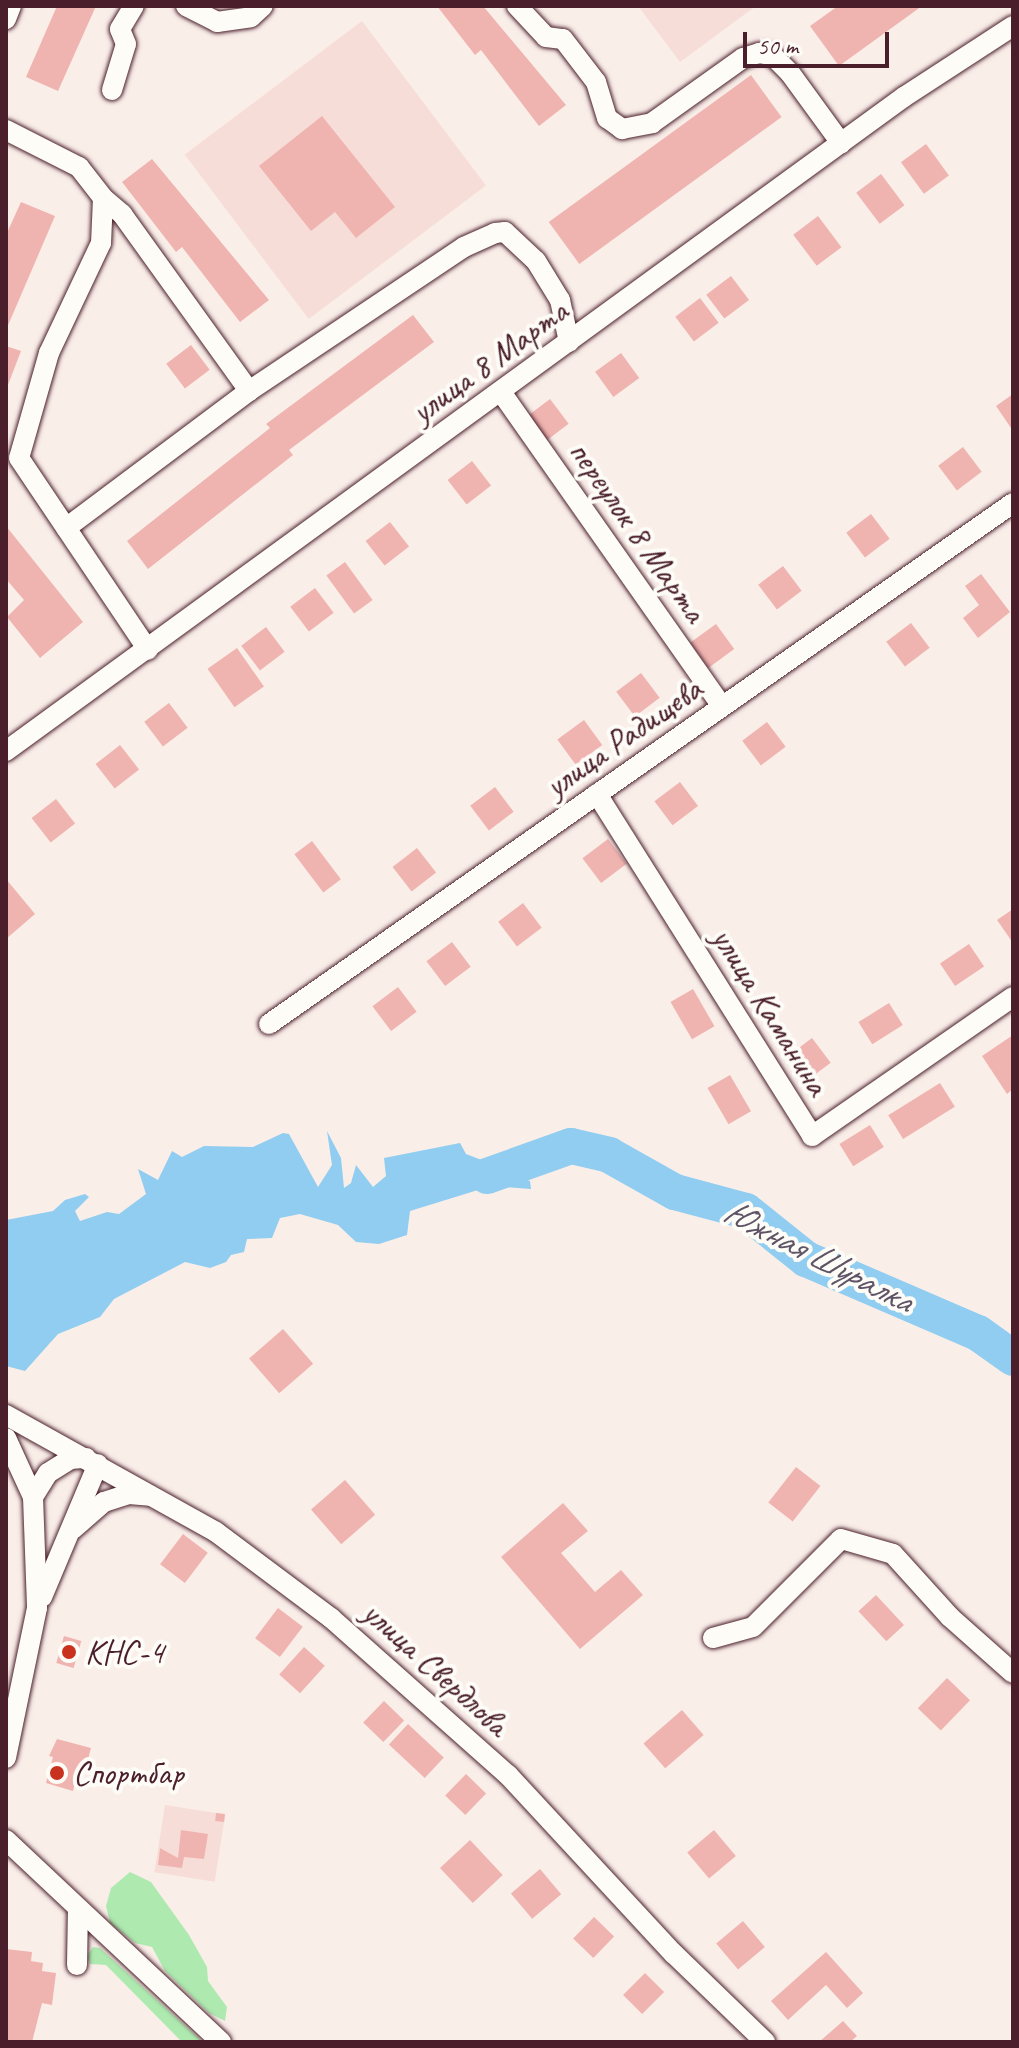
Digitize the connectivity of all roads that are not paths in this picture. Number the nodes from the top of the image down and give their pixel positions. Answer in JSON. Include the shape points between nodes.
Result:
{"nodes":[{"id":1,"x":11,"y":6,"type":"edge"},
{"id":2,"x":134,"y":6,"type":"edge"},
{"id":3,"x":186,"y":6,"type":"edge"},
{"id":4,"x":263,"y":6,"type":"edge"},
{"id":5,"x":517,"y":6,"type":"edge"},
{"id":6,"x":6,"y":19,"type":"edge"},
{"id":7,"x":1013,"y":26,"type":"edge"},
{"id":8,"x":112,"y":90,"type":"dead end"},
{"id":9,"x":6,"y":130,"type":"edge"},
{"id":10,"x":841,"y":143,"type":"junction"},
{"id":11,"x":103,"y":198,"type":"junction"},
{"id":12,"x":569,"y":342,"type":"junction"},
{"id":13,"x":249,"y":391,"type":"junction"},
{"id":14,"x":501,"y":392,"type":"junction"},
{"id":15,"x":1013,"y":503,"type":"edge"},
{"id":16,"x":66,"y":528,"type":"junction"},
{"id":17,"x":148,"y":650,"type":"junction"},
{"id":18,"x":722,"y":706,"type":"junction"},
{"id":19,"x":6,"y":751,"type":"edge"},
{"id":20,"x":597,"y":794,"type":"junction"},
{"id":21,"x":1013,"y":997,"type":"edge"},
{"id":22,"x":269,"y":1024,"type":"dead end"},
{"id":23,"x":6,"y":1415,"type":"edge"},
{"id":24,"x":6,"y":1438,"type":"edge"},
{"id":25,"x":92,"y":1461,"type":"junction"},
{"id":26,"x":156,"y":1496,"type":"junction"},
{"id":27,"x":33,"y":1497,"type":"junction"},
{"id":28,"x":67,"y":1534,"type":"junction"},
{"id":29,"x":37,"y":1608,"type":"junction"},
{"id":30,"x":713,"y":1638,"type":"dead end"},
{"id":31,"x":1013,"y":1673,"type":"edge"},
{"id":32,"x":6,"y":1758,"type":"edge"},
{"id":33,"x":6,"y":1840,"type":"edge"},
{"id":34,"x":78,"y":1909,"type":"junction"},
{"id":35,"x":77,"y":1965,"type":"dead end"},
{"id":36,"x":221,"y":2042,"type":"edge"},
{"id":37,"x":765,"y":2042,"type":"edge"}],
"edges":[{"from":1,"to":6,"type":"street"},
{"from":2,"to":8,"type":"street","via":[[120,29],[126,44]]},
{"from":3,"to":4,"type":"street","via":[[217,22],[251,17]]},
{"from":5,"to":10,"type":"street","via":[[546,37],[563,39],[596,82],[607,118],[622,129],[652,123],[743,58],[759,53],[772,55],[790,73]]},
{"from":7,"to":10,"type":"street","name":"улица 8 Марта"},
{"from":9,"to":11,"type":"street","via":[[79,167]]},
{"from":10,"to":12,"type":"street","name":"улица 8 Марта"},
{"from":11,"to":13,"type":"street","via":[[122,214]]},
{"from":11,"to":16,"type":"street","via":[[101,243],[49,353],[19,458]]},
{"from":12,"to":13,"type":"street","via":[[560,300],[536,261],[505,232],[495,233],[464,247]]},
{"from":12,"to":14,"type":"street","name":"улица 8 Марта"},
{"from":13,"to":16,"type":"street"},
{"from":14,"to":17,"type":"street","name":"улица 8 Марта"},
{"from":14,"to":18,"type":"street","name":"переулок 8 Марта"},
{"from":15,"to":18,"type":"street","name":"улица Радищева"},
{"from":16,"to":17,"type":"street"},
{"from":17,"to":19,"type":"street","name":"улица 8 Марта"},
{"from":18,"to":20,"type":"street","name":"улица Радищева"},
{"from":20,"to":21,"type":"street","name":"улица Каманина","via":[[812,1136]]},
{"from":20,"to":22,"type":"street","name":"улица Радищева"},
{"from":23,"to":25,"type":"street","name":"улица Свердлова"},
{"from":24,"to":27,"type":"street"},
{"from":25,"to":26,"type":"street","name":"улица Свердлова"},
{"from":25,"to":27,"type":"street","via":[[70,1459],[48,1473]]},
{"from":25,"to":28,"type":"street"},
{"from":26,"to":28,"type":"street","via":[[129,1494],[104,1502]]},
{"from":26,"to":37,"type":"street","name":"улица Свердлова","via":[[229,1541],[411,1686],[538,1804],[674,1954]]},
{"from":27,"to":29,"type":"street"},
{"from":28,"to":29,"type":"street"},
{"from":29,"to":32,"type":"street"},
{"from":30,"to":31,"type":"street","via":[[753,1627],[841,1539],[893,1554],[950,1617]]},
{"from":33,"to":34,"type":"street"},
{"from":34,"to":35,"type":"street"},
{"from":34,"to":36,"type":"street"}]}
